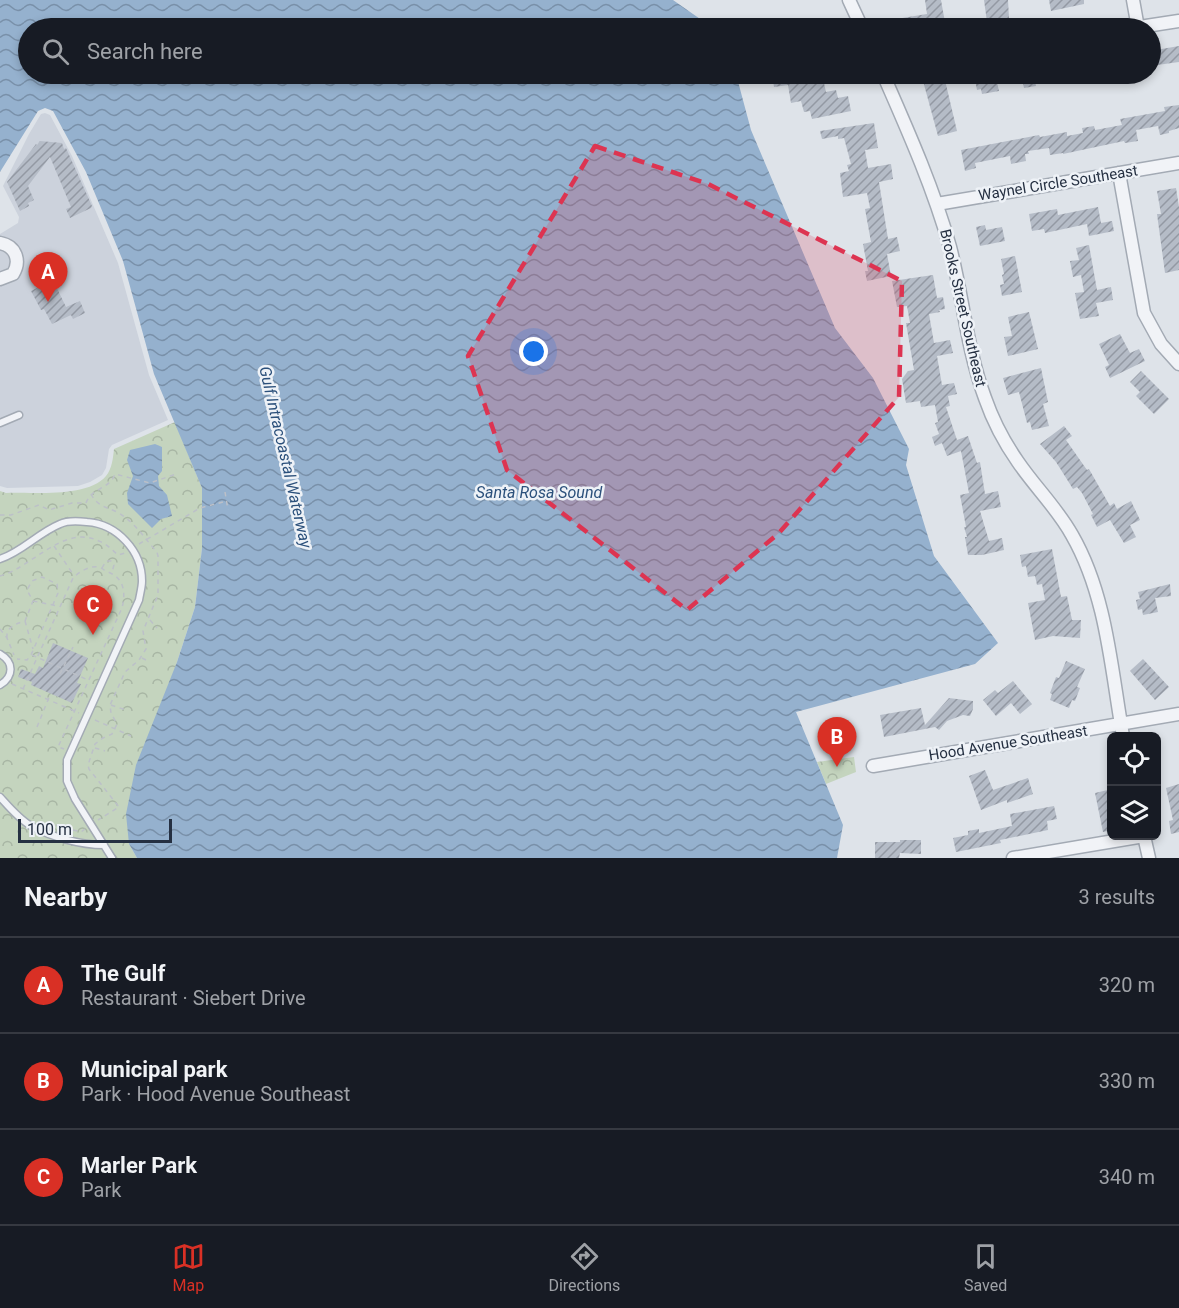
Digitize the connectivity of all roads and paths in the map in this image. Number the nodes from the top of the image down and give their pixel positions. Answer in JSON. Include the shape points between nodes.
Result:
{"nodes":[{"id":1,"x":849,"y":0,"type":"edge"},
{"id":2,"x":1133,"y":0,"type":"edge"},
{"id":3,"x":857,"y":18,"type":"edge"},
{"id":4,"x":1136,"y":18,"type":"edge"},
{"id":5,"x":1179,"y":21,"type":"edge"},
{"id":6,"x":1161,"y":24,"type":"edge"},
{"id":7,"x":887,"y":84,"type":"edge"},
{"id":8,"x":1179,"y":163,"type":"edge"},
{"id":9,"x":1119,"y":173,"type":"junction"},
{"id":10,"x":937,"y":204,"type":"junction"},
{"id":11,"x":0,"y":243,"type":"edge"},
{"id":12,"x":0,"y":279,"type":"edge"},
{"id":13,"x":1179,"y":364,"type":"edge"},
{"id":14,"x":19,"y":414,"type":"dead end"},
{"id":15,"x":0,"y":423,"type":"edge"},
{"id":16,"x":176,"y":474,"type":"dead end"},
{"id":17,"x":225,"y":492,"type":"dead end"},
{"id":18,"x":227,"y":501,"type":"junction"},
{"id":19,"x":228,"y":510,"type":"dead end"},
{"id":20,"x":0,"y":515,"type":"edge"},
{"id":21,"x":54,"y":546,"type":"junction"},
{"id":22,"x":131,"y":549,"type":"junction"},
{"id":23,"x":0,"y":559,"type":"edge"},
{"id":24,"x":102,"y":568,"type":"junction"},
{"id":25,"x":111,"y":572,"type":"junction"},
{"id":26,"x":0,"y":576,"type":"edge"},
{"id":27,"x":74,"y":576,"type":"junction"},
{"id":28,"x":33,"y":601,"type":"junction"},
{"id":29,"x":53,"y":605,"type":"junction"},
{"id":30,"x":59,"y":606,"type":"junction"},
{"id":31,"x":149,"y":620,"type":"dead end"},
{"id":32,"x":25,"y":621,"type":"junction"},
{"id":33,"x":157,"y":628,"type":"dead end"},
{"id":34,"x":7,"y":638,"type":"dead end"},
{"id":35,"x":72,"y":647,"type":"dead end"},
{"id":36,"x":33,"y":651,"type":"junction"},
{"id":37,"x":0,"y":654,"type":"edge"},
{"id":38,"x":31,"y":655,"type":"junction"},
{"id":39,"x":37,"y":657,"type":"junction"},
{"id":40,"x":141,"y":657,"type":"dead end"},
{"id":41,"x":16,"y":659,"type":"dead end"},
{"id":42,"x":148,"y":661,"type":"dead end"},
{"id":43,"x":62,"y":669,"type":"junction"},
{"id":44,"x":60,"y":674,"type":"dead end"},
{"id":45,"x":122,"y":678,"type":"dead end"},
{"id":46,"x":8,"y":679,"type":"junction"},
{"id":47,"x":126,"y":679,"type":"dead end"},
{"id":48,"x":88,"y":680,"type":"junction"},
{"id":49,"x":0,"y":685,"type":"edge"},
{"id":50,"x":23,"y":689,"type":"junction"},
{"id":51,"x":50,"y":695,"type":"dead end"},
{"id":52,"x":48,"y":700,"type":"junction"},
{"id":53,"x":110,"y":705,"type":"dead end"},
{"id":54,"x":126,"y":710,"type":"dead end"},
{"id":55,"x":74,"y":711,"type":"junction"},
{"id":56,"x":1179,"y":714,"type":"edge"},
{"id":57,"x":86,"y":716,"type":"junction"},
{"id":58,"x":37,"y":728,"type":"dead end"},
{"id":59,"x":1122,"y":731,"type":"edge"},
{"id":60,"x":131,"y":736,"type":"dead end"},
{"id":61,"x":94,"y":747,"type":"dead end"},
{"id":62,"x":105,"y":751,"type":"dead end"},
{"id":63,"x":70,"y":752,"type":"junction"},
{"id":64,"x":873,"y":765,"type":"dead end"},
{"id":65,"x":0,"y":797,"type":"edge"},
{"id":66,"x":1120,"y":840,"type":"edge"},
{"id":67,"x":1145,"y":840,"type":"edge"},
{"id":68,"x":104,"y":844,"type":"junction"},
{"id":69,"x":112,"y":858,"type":"edge"},
{"id":70,"x":1013,"y":858,"type":"edge"},
{"id":71,"x":1149,"y":858,"type":"edge"}],
"edges":[{"from":1,"to":3,"type":"street"},
{"from":2,"to":4,"type":"street"},
{"from":5,"to":6,"type":"street"},
{"from":7,"to":10,"type":"street","name":"Brooks Street Southeast"},
{"from":8,"to":9,"type":"street","name":"Waynel Circle Southeast"},
{"from":9,"to":10,"type":"street","name":"Waynel Circle Southeast"},
{"from":9,"to":13,"type":"street","via":[[1144,313],[1161,344]]},
{"from":10,"to":59,"type":"street","name":"Brooks Street Southeast","via":[[984,396],[1018,463],[1061,517],[1090,573],[1107,637]]},
{"from":11,"to":12,"type":"street","via":[[15,251],[18,263],[13,274]]},
{"from":14,"to":15,"type":"lane"},
{"from":16,"to":20,"type":"path","via":[[150,483],[115,474],[109,483],[88,496],[86,503],[49,510],[39,505]]},
{"from":17,"to":18,"type":"path"},
{"from":18,"to":19,"type":"path"},
{"from":18,"to":22,"type":"path","via":[[200,508]]},
{"from":21,"to":22,"type":"path","via":[[80,536],[99,540],[118,555]]},
{"from":21,"to":26,"type":"path","via":[[19,569]]},
{"from":21,"to":27,"type":"path"},
{"from":22,"to":23,"type":"lane","via":[[111,527],[78,521],[62,523]]},
{"from":22,"to":57,"type":"lane","via":[[142,580],[139,600]]},
{"from":24,"to":25,"type":"path"},
{"from":24,"to":25,"type":"path","via":[[106,561],[111,561]]},
{"from":24,"to":27,"type":"path","via":[[86,569]]},
{"from":25,"to":48,"type":"path","via":[[123,587],[124,601]]},
{"from":27,"to":30,"type":"path"},
{"from":28,"to":29,"type":"path"},
{"from":28,"to":29,"type":"path","via":[[27,590],[32,581],[42,577],[57,584]]},
{"from":28,"to":32,"type":"path"},
{"from":29,"to":30,"type":"path"},
{"from":29,"to":36,"type":"path"},
{"from":30,"to":39,"type":"path"},
{"from":31,"to":33,"type":"path"},
{"from":32,"to":34,"type":"path","via":[[12,625]]},
{"from":32,"to":36,"type":"path"},
{"from":35,"to":43,"type":"path"},
{"from":36,"to":38,"type":"path"},
{"from":37,"to":46,"type":"lane","via":[[10,666]]},
{"from":38,"to":39,"type":"path"},
{"from":38,"to":41,"type":"path","via":[[27,660]]},
{"from":39,"to":43,"type":"path"},
{"from":39,"to":50,"type":"path"},
{"from":40,"to":42,"type":"path"},
{"from":43,"to":44,"type":"path"},
{"from":43,"to":48,"type":"path"},
{"from":45,"to":47,"type":"path"},
{"from":46,"to":49,"type":"lane"},
{"from":46,"to":50,"type":"path"},
{"from":48,"to":55,"type":"path"},
{"from":50,"to":52,"type":"path"},
{"from":51,"to":52,"type":"path"},
{"from":52,"to":55,"type":"path"},
{"from":52,"to":58,"type":"path"},
{"from":53,"to":54,"type":"path"},
{"from":55,"to":57,"type":"path"},
{"from":55,"to":63,"type":"path","via":[[58,747]]},
{"from":56,"to":59,"type":"street","name":"Hood Avenue Southeast"},
{"from":57,"to":60,"type":"path"},
{"from":57,"to":63,"type":"lane"},
{"from":59,"to":64,"type":"street","name":"Hood Avenue Southeast"},
{"from":61,"to":62,"type":"path"},
{"from":63,"to":68,"type":"lane","via":[[67,781]]},
{"from":65,"to":68,"type":"lane","via":[[31,826],[89,845]]},
{"from":66,"to":70,"type":"street"},
{"from":67,"to":71,"type":"street"},
{"from":68,"to":69,"type":"lane"}]}
